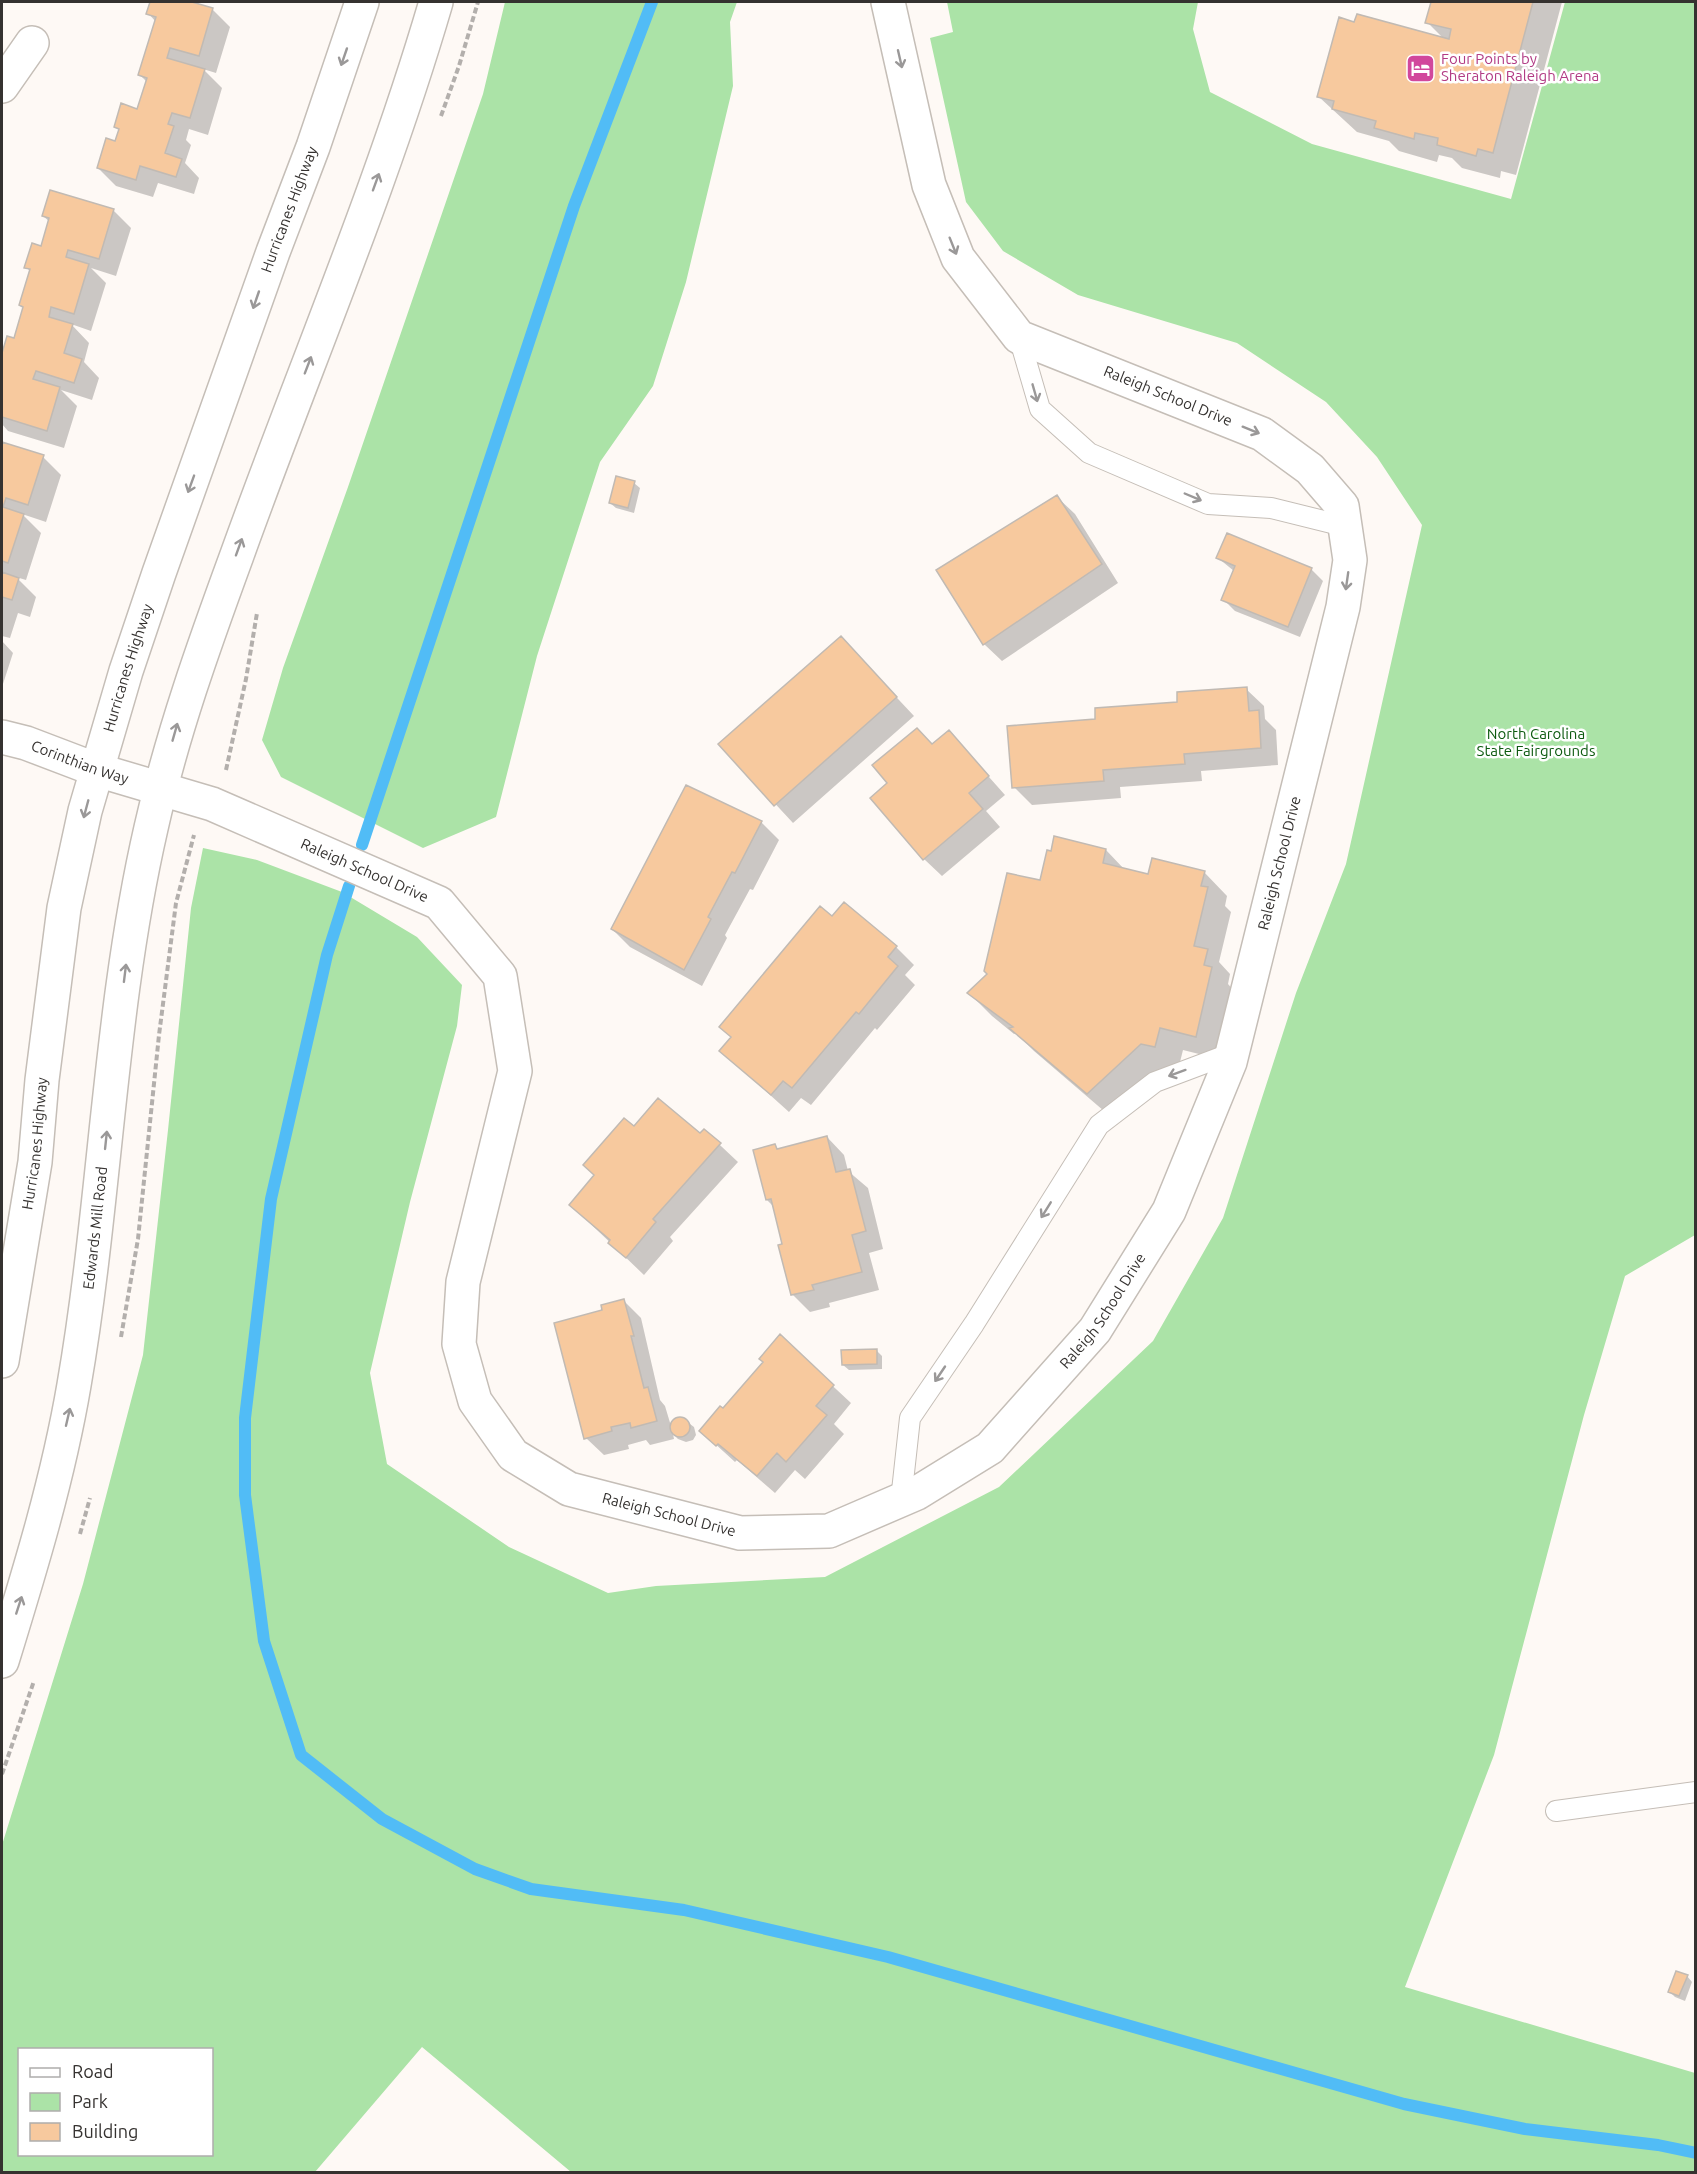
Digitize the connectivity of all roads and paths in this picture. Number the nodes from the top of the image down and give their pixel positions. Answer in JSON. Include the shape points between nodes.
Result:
{"nodes":[{"id":1,"x":362,"y":2,"type":"edge"},
{"id":2,"x":436,"y":2,"type":"edge"},
{"id":3,"x":478,"y":2,"type":"edge"},
{"id":4,"x":888,"y":2,"type":"edge"},
{"id":5,"x":32,"y":43,"type":"dead end"},
{"id":6,"x":2,"y":86,"type":"edge"},
{"id":7,"x":440,"y":118,"type":"dead end"},
{"id":8,"x":1019,"y":337,"type":"junction"},
{"id":9,"x":1344,"y":526,"type":"junction"},
{"id":10,"x":258,"y":605,"type":"dead end"},
{"id":11,"x":2,"y":737,"type":"edge"},
{"id":12,"x":227,"y":768,"type":"dead end"},
{"id":13,"x":97,"y":770,"type":"junction"},
{"id":14,"x":160,"y":788,"type":"junction"},
{"id":15,"x":1232,"y":1053,"type":"junction"},
{"id":16,"x":2,"y":1361,"type":"edge"},
{"id":17,"x":902,"y":1500,"type":"junction"},
{"id":18,"x":2,"y":1661,"type":"edge"},
{"id":19,"x":1695,"y":1792,"type":"edge"},
{"id":20,"x":1556,"y":1811,"type":"dead end"}],
"edges":[{"from":1,"to":13,"type":"street","name":"Hurricanes Highway","one_way":true,"via":[[159,573]]},
{"from":14,"to":2,"type":"street","one_way":true,"via":[[187,692],[397,124]]},
{"from":3,"to":7,"type":"path"},
{"from":4,"to":8,"type":"street","one_way":true,"via":[[933,196],[958,258]]},
{"from":5,"to":6,"type":"street"},
{"from":8,"to":9,"type":"street","name":"Raleigh School Drive","one_way":true,"via":[[1262,434],[1310,469],[1342,506]]},
{"from":8,"to":9,"type":"lane","one_way":true,"via":[[1040,409],[1089,453],[1208,504],[1271,508]]},
{"from":9,"to":15,"type":"street","name":"Raleigh School Drive","one_way":true,"via":[[1350,560],[1343,607]]},
{"from":10,"to":12,"type":"path"},
{"from":11,"to":13,"type":"street","name":"Corinthian Way"},
{"from":13,"to":14,"type":"street","name":"Corinthian Way"},
{"from":13,"to":16,"type":"street","name":"Hurricanes Highway","one_way":true,"via":[[64,908],[35,1162]]},
{"from":14,"to":17,"type":"street","name":"Raleigh School Drive","via":[[212,804],[439,903],[500,976],[515,1071],[463,1282],[459,1344],[475,1401],[513,1455],[568,1489],[740,1533],[830,1531]]},
{"from":18,"to":14,"type":"street","name":"Edwards Mill Road","one_way":true,"via":[[40,1539],[74,1388],[133,917]]},
{"from":15,"to":17,"type":"street","name":"Raleigh School Drive","via":[[1169,1211],[1095,1330],[990,1448]]},
{"from":15,"to":17,"type":"lane","one_way":true,"via":[[1155,1082],[1099,1125],[910,1418]]},
{"from":19,"to":20,"type":"lane"}]}
